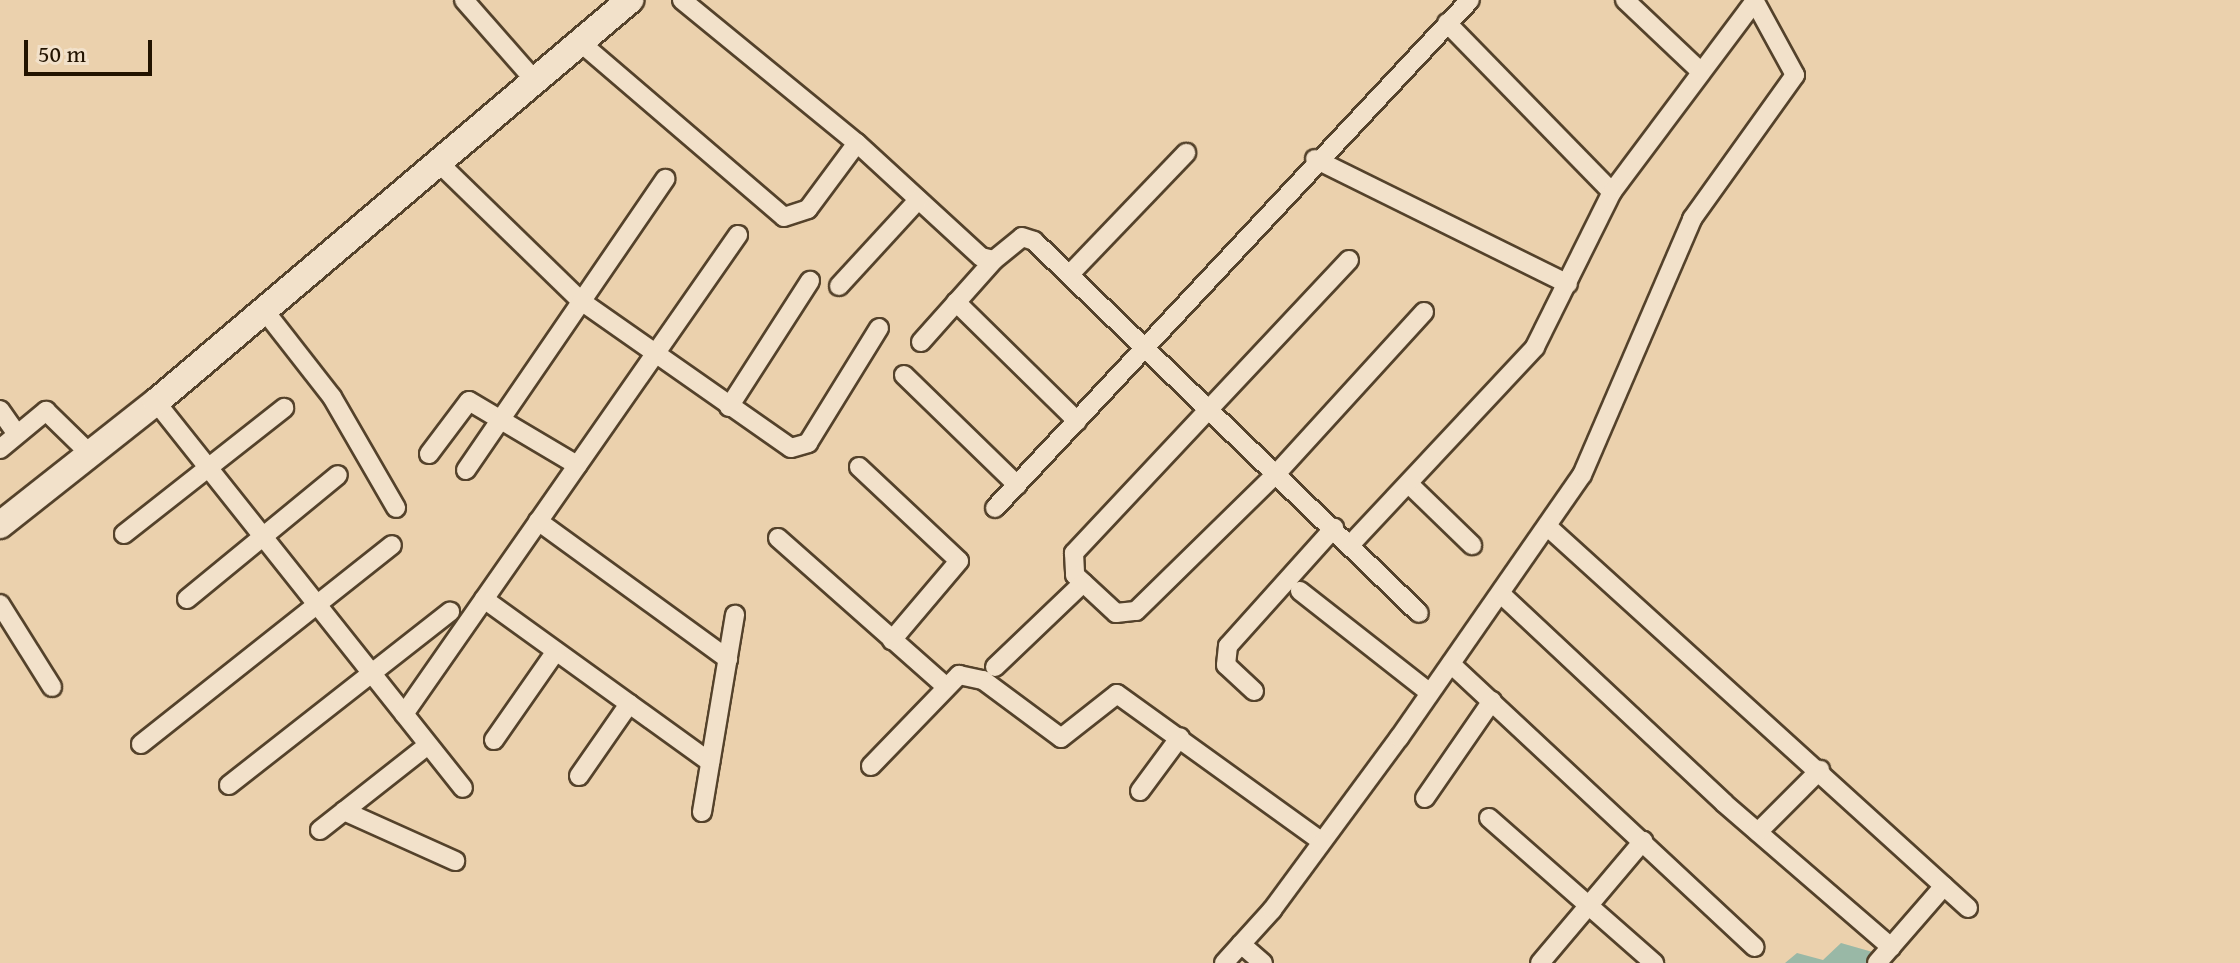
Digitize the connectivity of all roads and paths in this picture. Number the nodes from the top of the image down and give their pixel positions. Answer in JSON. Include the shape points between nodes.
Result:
{"nodes":[{"id":1,"x":464,"y":0,"type":"edge"},
{"id":2,"x":630,"y":0,"type":"edge"},
{"id":3,"x":682,"y":0,"type":"edge"},
{"id":4,"x":1470,"y":0,"type":"edge"},
{"id":5,"x":1625,"y":0,"type":"edge"},
{"id":6,"x":1754,"y":1,"type":"edge"},
{"id":7,"x":1447,"y":23,"type":"junction"},
{"id":8,"x":581,"y":43,"type":"junction"},
{"id":9,"x":1700,"y":71,"type":"junction"},
{"id":10,"x":536,"y":82,"type":"junction"},
{"id":11,"x":857,"y":143,"type":"junction"},
{"id":12,"x":1186,"y":153,"type":"dead end"},
{"id":13,"x":1315,"y":159,"type":"junction"},
{"id":14,"x":438,"y":162,"type":"junction"},
{"id":15,"x":665,"y":179,"type":"dead end"},
{"id":16,"x":1612,"y":192,"type":"junction"},
{"id":17,"x":918,"y":200,"type":"junction"},
{"id":18,"x":738,"y":235,"type":"dead end"},
{"id":19,"x":994,"y":260,"type":"junction"},
{"id":20,"x":1349,"y":260,"type":"dead end"},
{"id":21,"x":1070,"y":274,"type":"junction"},
{"id":22,"x":810,"y":281,"type":"dead end"},
{"id":23,"x":1568,"y":284,"type":"junction"},
{"id":24,"x":839,"y":286,"type":"dead end"},
{"id":25,"x":581,"y":301,"type":"junction"},
{"id":26,"x":956,"y":302,"type":"junction"},
{"id":27,"x":264,"y":310,"type":"junction"},
{"id":28,"x":1424,"y":312,"type":"dead end"},
{"id":29,"x":879,"y":328,"type":"dead end"},
{"id":30,"x":921,"y":342,"type":"dead end"},
{"id":31,"x":1147,"y":344,"type":"junction"},
{"id":32,"x":652,"y":356,"type":"junction"},
{"id":33,"x":904,"y":375,"type":"dead end"},
{"id":34,"x":156,"y":402,"type":"junction"},
{"id":35,"x":729,"y":407,"type":"junction"},
{"id":36,"x":284,"y":408,"type":"dead end"},
{"id":37,"x":1210,"y":409,"type":"junction"},
{"id":38,"x":0,"y":410,"type":"edge"},
{"id":39,"x":501,"y":418,"type":"junction"},
{"id":40,"x":1077,"y":421,"type":"junction"},
{"id":41,"x":17,"y":434,"type":"junction"},
{"id":42,"x":0,"y":449,"type":"edge"},
{"id":43,"x":90,"y":454,"type":"junction"},
{"id":44,"x":429,"y":454,"type":"dead end"},
{"id":45,"x":577,"y":465,"type":"junction"},
{"id":46,"x":208,"y":467,"type":"junction"},
{"id":47,"x":859,"y":467,"type":"dead end"},
{"id":48,"x":466,"y":470,"type":"dead end"},
{"id":49,"x":1277,"y":473,"type":"junction"},
{"id":50,"x":338,"y":475,"type":"dead end"},
{"id":51,"x":1409,"y":484,"type":"junction"},
{"id":52,"x":1017,"y":485,"type":"junction"},
{"id":53,"x":396,"y":508,"type":"dead end"},
{"id":54,"x":995,"y":508,"type":"dead end"},
{"id":55,"x":538,"y":521,"type":"junction"},
{"id":56,"x":0,"y":525,"type":"edge"},
{"id":57,"x":1548,"y":527,"type":"junction"},
{"id":58,"x":1334,"y":528,"type":"junction"},
{"id":59,"x":124,"y":534,"type":"dead end"},
{"id":60,"x":263,"y":536,"type":"junction"},
{"id":61,"x":778,"y":538,"type":"dead end"},
{"id":62,"x":392,"y":545,"type":"dead end"},
{"id":63,"x":1350,"y":545,"type":"junction"},
{"id":64,"x":1472,"y":545,"type":"dead end"},
{"id":65,"x":1083,"y":583,"type":"junction"},
{"id":66,"x":1300,"y":591,"type":"dead end"},
{"id":67,"x":1501,"y":594,"type":"junction"},
{"id":68,"x":187,"y":599,"type":"dead end"},
{"id":69,"x":484,"y":599,"type":"junction"},
{"id":70,"x":0,"y":604,"type":"edge"},
{"id":71,"x":317,"y":605,"type":"junction"},
{"id":72,"x":450,"y":612,"type":"dead end"},
{"id":73,"x":1419,"y":613,"type":"dead end"},
{"id":74,"x":735,"y":615,"type":"dead end"},
{"id":75,"x":892,"y":640,"type":"junction"},
{"id":76,"x":556,"y":651,"type":"junction"},
{"id":77,"x":728,"y":659,"type":"junction"},
{"id":78,"x":1451,"y":664,"type":"junction"},
{"id":79,"x":995,"y":667,"type":"dead end"},
{"id":80,"x":372,"y":675,"type":"junction"},
{"id":81,"x":945,"y":686,"type":"junction"},
{"id":82,"x":52,"y":687,"type":"dead end"},
{"id":83,"x":1254,"y":691,"type":"dead end"},
{"id":84,"x":1430,"y":693,"type":"junction"},
{"id":85,"x":1492,"y":701,"type":"junction"},
{"id":86,"x":629,"y":704,"type":"junction"},
{"id":87,"x":404,"y":714,"type":"junction"},
{"id":88,"x":1180,"y":737,"type":"junction"},
{"id":89,"x":494,"y":740,"type":"dead end"},
{"id":90,"x":141,"y":744,"type":"dead end"},
{"id":91,"x":428,"y":745,"type":"junction"},
{"id":92,"x":710,"y":762,"type":"junction"},
{"id":93,"x":871,"y":766,"type":"dead end"},
{"id":94,"x":1820,"y":770,"type":"junction"},
{"id":95,"x":579,"y":776,"type":"dead end"},
{"id":96,"x":229,"y":785,"type":"dead end"},
{"id":97,"x":463,"y":788,"type":"dead end"},
{"id":98,"x":1140,"y":791,"type":"dead end"},
{"id":99,"x":1425,"y":798,"type":"dead end"},
{"id":100,"x":344,"y":811,"type":"junction"},
{"id":101,"x":702,"y":812,"type":"dead end"},
{"id":102,"x":1489,"y":818,"type":"dead end"},
{"id":103,"x":320,"y":830,"type":"dead end"},
{"id":104,"x":1758,"y":832,"type":"junction"},
{"id":105,"x":1321,"y":841,"type":"junction"},
{"id":106,"x":1643,"y":841,"type":"junction"},
{"id":107,"x":455,"y":861,"type":"dead end"},
{"id":108,"x":1944,"y":886,"type":"junction"},
{"id":109,"x":1587,"y":904,"type":"junction"},
{"id":110,"x":1968,"y":908,"type":"dead end"},
{"id":111,"x":1241,"y":944,"type":"junction"},
{"id":112,"x":1755,"y":947,"type":"dead end"},
{"id":113,"x":1891,"y":947,"type":"junction"},
{"id":114,"x":1224,"y":963,"type":"edge"},
{"id":115,"x":1263,"y":963,"type":"edge"},
{"id":116,"x":1540,"y":963,"type":"edge"},
{"id":117,"x":1654,"y":963,"type":"edge"},
{"id":118,"x":1877,"y":963,"type":"edge"}],
"edges":[{"from":1,"to":10,"type":"street"},
{"from":2,"to":8,"type":"street"},
{"from":3,"to":11,"type":"street"},
{"from":4,"to":7,"type":"street"},
{"from":5,"to":9,"type":"street"},
{"from":6,"to":9,"type":"street"},
{"from":6,"to":57,"type":"street","via":[[1795,65],[1794,78],[1692,219],[1592,454]]},
{"from":7,"to":13,"type":"street"},
{"from":7,"to":16,"type":"street"},
{"from":8,"to":10,"type":"street"},
{"from":8,"to":11,"type":"street","via":[[784,217],[808,209]]},
{"from":9,"to":16,"type":"street"},
{"from":10,"to":14,"type":"street"},
{"from":11,"to":17,"type":"street"},
{"from":12,"to":21,"type":"street"},
{"from":13,"to":23,"type":"street"},
{"from":13,"to":31,"type":"street"},
{"from":14,"to":25,"type":"street"},
{"from":14,"to":27,"type":"street"},
{"from":15,"to":25,"type":"street"},
{"from":16,"to":23,"type":"street"},
{"from":17,"to":19,"type":"street","via":[[981,257]]},
{"from":17,"to":24,"type":"street"},
{"from":18,"to":32,"type":"street"},
{"from":19,"to":21,"type":"street","via":[[1015,240],[1028,238]]},
{"from":19,"to":26,"type":"street"},
{"from":20,"to":37,"type":"street"},
{"from":21,"to":31,"type":"street"},
{"from":22,"to":35,"type":"street"},
{"from":23,"to":51,"type":"street","via":[[1521,366]]},
{"from":25,"to":32,"type":"street"},
{"from":25,"to":39,"type":"street"},
{"from":26,"to":30,"type":"street"},
{"from":26,"to":40,"type":"street"},
{"from":27,"to":34,"type":"street"},
{"from":27,"to":53,"type":"street","via":[[332,397]]},
{"from":28,"to":49,"type":"street"},
{"from":29,"to":35,"type":"street","via":[[804,447],[783,444]]},
{"from":31,"to":37,"type":"street"},
{"from":31,"to":40,"type":"street"},
{"from":32,"to":35,"type":"street"},
{"from":32,"to":45,"type":"street"},
{"from":33,"to":52,"type":"street"},
{"from":34,"to":43,"type":"street"},
{"from":34,"to":46,"type":"street"},
{"from":36,"to":46,"type":"street"},
{"from":37,"to":49,"type":"street"},
{"from":37,"to":65,"type":"street","via":[[1074,553],[1070,567]]},
{"from":38,"to":41,"type":"street"},
{"from":39,"to":44,"type":"street","via":[[465,403]]},
{"from":39,"to":45,"type":"street"},
{"from":39,"to":48,"type":"street"},
{"from":40,"to":52,"type":"street"},
{"from":41,"to":42,"type":"street"},
{"from":41,"to":43,"type":"street","via":[[51,412]]},
{"from":43,"to":56,"type":"street"},
{"from":45,"to":55,"type":"street"},
{"from":46,"to":59,"type":"street"},
{"from":46,"to":60,"type":"street"},
{"from":47,"to":75,"type":"street","via":[[959,561]]},
{"from":49,"to":58,"type":"street"},
{"from":49,"to":65,"type":"street","via":[[1136,611],[1116,613]]},
{"from":50,"to":60,"type":"street"},
{"from":51,"to":63,"type":"street"},
{"from":51,"to":64,"type":"street"},
{"from":52,"to":54,"type":"street"},
{"from":55,"to":69,"type":"street"},
{"from":55,"to":77,"type":"street"},
{"from":57,"to":67,"type":"street"},
{"from":57,"to":94,"type":"street"},
{"from":58,"to":63,"type":"street"},
{"from":58,"to":83,"type":"street","via":[[1228,646],[1226,665]]},
{"from":60,"to":68,"type":"street"},
{"from":60,"to":71,"type":"street"},
{"from":61,"to":75,"type":"street"},
{"from":62,"to":71,"type":"street"},
{"from":63,"to":73,"type":"street"},
{"from":65,"to":79,"type":"street"},
{"from":66,"to":84,"type":"street"},
{"from":67,"to":78,"type":"street"},
{"from":67,"to":104,"type":"street"},
{"from":69,"to":76,"type":"street"},
{"from":69,"to":87,"type":"street"},
{"from":70,"to":82,"type":"street"},
{"from":71,"to":80,"type":"street"},
{"from":71,"to":90,"type":"street"},
{"from":72,"to":80,"type":"street"},
{"from":74,"to":77,"type":"street"},
{"from":75,"to":81,"type":"street"},
{"from":76,"to":86,"type":"street"},
{"from":76,"to":89,"type":"street"},
{"from":77,"to":92,"type":"street"},
{"from":78,"to":84,"type":"street"},
{"from":78,"to":85,"type":"street"},
{"from":80,"to":87,"type":"street"},
{"from":80,"to":96,"type":"street"},
{"from":81,"to":88,"type":"street","via":[[959,675],[976,677],[1061,738],[1117,694]]},
{"from":81,"to":93,"type":"street"},
{"from":84,"to":105,"type":"street"},
{"from":85,"to":99,"type":"street"},
{"from":85,"to":106,"type":"street"},
{"from":86,"to":92,"type":"street"},
{"from":86,"to":95,"type":"street"},
{"from":87,"to":91,"type":"street"},
{"from":88,"to":98,"type":"street"},
{"from":88,"to":105,"type":"street"},
{"from":91,"to":97,"type":"street"},
{"from":91,"to":100,"type":"street"},
{"from":92,"to":101,"type":"street"},
{"from":94,"to":104,"type":"street"},
{"from":94,"to":108,"type":"street"},
{"from":100,"to":103,"type":"street"},
{"from":100,"to":107,"type":"street"},
{"from":102,"to":109,"type":"street"},
{"from":104,"to":113,"type":"street"},
{"from":105,"to":111,"type":"street"},
{"from":106,"to":109,"type":"street"},
{"from":106,"to":112,"type":"street"},
{"from":108,"to":110,"type":"street"},
{"from":108,"to":113,"type":"street"},
{"from":109,"to":116,"type":"street"},
{"from":109,"to":117,"type":"street"},
{"from":111,"to":114,"type":"street"},
{"from":111,"to":115,"type":"street"},
{"from":113,"to":118,"type":"street"}]}
